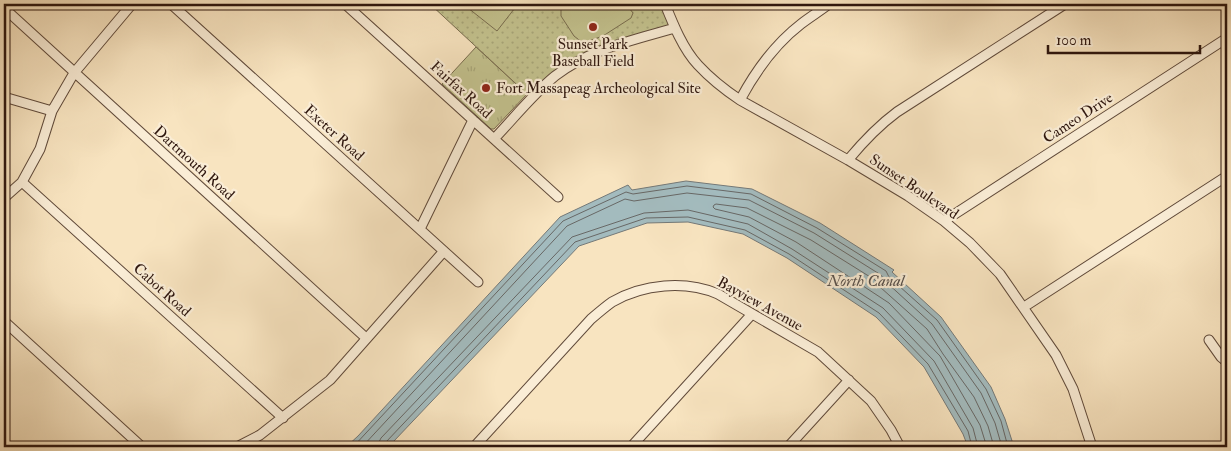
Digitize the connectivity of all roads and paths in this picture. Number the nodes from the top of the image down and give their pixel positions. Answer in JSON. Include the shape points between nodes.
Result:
{"nodes":[{"id":1,"x":132,"y":4,"type":"edge"},
{"id":2,"x":171,"y":4,"type":"edge"},
{"id":3,"x":345,"y":4,"type":"edge"},
{"id":4,"x":665,"y":4,"type":"edge"},
{"id":5,"x":829,"y":4,"type":"edge"},
{"id":6,"x":1065,"y":4,"type":"edge"},
{"id":7,"x":4,"y":8,"type":"edge"},
{"id":8,"x":675,"y":28,"type":"junction"},
{"id":9,"x":1227,"y":38,"type":"edge"},
{"id":10,"x":74,"y":73,"type":"junction"},
{"id":11,"x":4,"y":97,"type":"edge"},
{"id":12,"x":740,"y":100,"type":"junction"},
{"id":13,"x":52,"y":111,"type":"junction"},
{"id":14,"x":473,"y":120,"type":"junction"},
{"id":15,"x":494,"y":139,"type":"junction"},
{"id":16,"x":848,"y":160,"type":"junction"},
{"id":17,"x":1227,"y":176,"type":"edge"},
{"id":18,"x":22,"y":182,"type":"junction"},
{"id":19,"x":558,"y":197,"type":"dead end"},
{"id":20,"x":4,"y":198,"type":"edge"},
{"id":21,"x":944,"y":221,"type":"junction"},
{"id":22,"x":420,"y":229,"type":"junction"},
{"id":23,"x":444,"y":251,"type":"junction"},
{"id":24,"x":478,"y":282,"type":"dead end"},
{"id":25,"x":1024,"y":308,"type":"junction"},
{"id":26,"x":752,"y":314,"type":"junction"},
{"id":27,"x":4,"y":320,"type":"edge"},
{"id":28,"x":366,"y":338,"type":"junction"},
{"id":29,"x":1209,"y":340,"type":"dead end"},
{"id":30,"x":1227,"y":362,"type":"edge"},
{"id":31,"x":849,"y":380,"type":"junction"},
{"id":32,"x":283,"y":418,"type":"junction"},
{"id":33,"x":142,"y":447,"type":"edge"},
{"id":34,"x":237,"y":447,"type":"edge"},
{"id":35,"x":474,"y":447,"type":"edge"},
{"id":36,"x":631,"y":447,"type":"edge"},
{"id":37,"x":788,"y":447,"type":"edge"},
{"id":38,"x":900,"y":447,"type":"edge"},
{"id":39,"x":1092,"y":447,"type":"edge"}],
"edges":[{"from":1,"to":10,"type":"street"},
{"from":2,"to":22,"type":"street","name":"Exeter Road"},
{"from":3,"to":14,"type":"street","name":"Fairfax Road"},
{"from":4,"to":8,"type":"street","name":"Sunset Boulevard"},
{"from":5,"to":12,"type":"street","via":[[783,40],[752,77]]},
{"from":6,"to":16,"type":"street","via":[[897,112],[872,132]]},
{"from":7,"to":10,"type":"street","name":"Dartmouth Road"},
{"from":8,"to":12,"type":"street","name":"Sunset Boulevard","via":[[697,64]]},
{"from":8,"to":15,"type":"street","via":[[598,52],[569,67],[536,95]]},
{"from":9,"to":21,"type":"street","name":"Cameo Drive"},
{"from":10,"to":13,"type":"street"},
{"from":10,"to":28,"type":"street","name":"Dartmouth Road"},
{"from":11,"to":13,"type":"street"},
{"from":12,"to":16,"type":"street","name":"Sunset Boulevard"},
{"from":13,"to":18,"type":"street","via":[[40,150]]},
{"from":14,"to":15,"type":"street","name":"Fairfax Road"},
{"from":14,"to":22,"type":"street"},
{"from":15,"to":19,"type":"street","name":"Fairfax Road"},
{"from":16,"to":21,"type":"street","name":"Sunset Boulevard"},
{"from":17,"to":25,"type":"street"},
{"from":18,"to":20,"type":"street"},
{"from":18,"to":32,"type":"street","name":"Cabot Road"},
{"from":21,"to":25,"type":"street","name":"Sunset Boulevard","via":[[1000,274]]},
{"from":22,"to":23,"type":"street","name":"Exeter Road"},
{"from":23,"to":24,"type":"street","name":"Exeter Road"},
{"from":23,"to":28,"type":"street"},
{"from":25,"to":39,"type":"street","name":"Sunset Boulevard","via":[[1056,355],[1073,389]]},
{"from":26,"to":31,"type":"street","name":"Bayview Avenue","via":[[818,352]]},
{"from":26,"to":35,"type":"street","name":"Bayview Avenue","via":[[710,290],[690,286],[649,288],[619,299],[591,319]]},
{"from":26,"to":36,"type":"street"},
{"from":27,"to":33,"type":"street"},
{"from":28,"to":32,"type":"street","via":[[330,380]]},
{"from":29,"to":30,"type":"street"},
{"from":31,"to":37,"type":"street"},
{"from":31,"to":38,"type":"street","name":"Bayview Avenue","via":[[871,401]]},
{"from":32,"to":34,"type":"street"}]}
